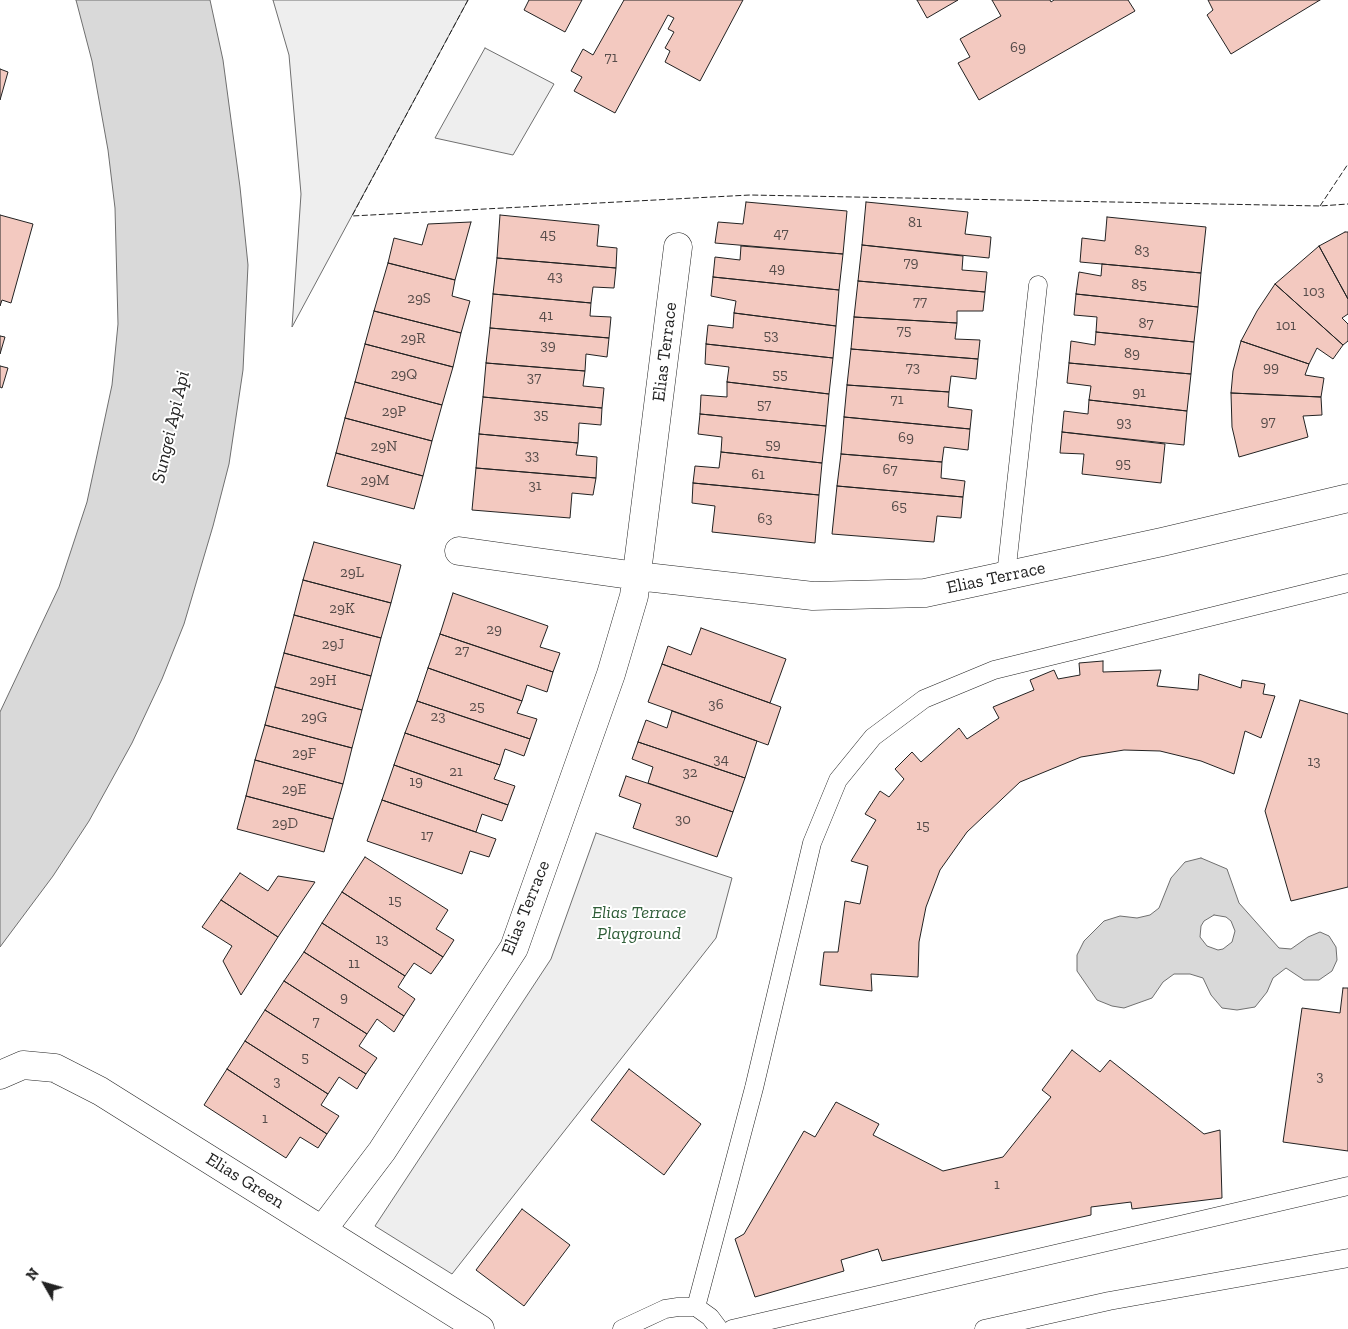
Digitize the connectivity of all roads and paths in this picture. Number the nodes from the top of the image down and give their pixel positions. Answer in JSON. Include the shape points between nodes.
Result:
{"nodes":[{"id":1,"x":678,"y":247,"type":"dead end"},
{"id":2,"x":1038,"y":285,"type":"dead end"},
{"id":3,"x":1348,"y":498,"type":"edge"},
{"id":4,"x":458,"y":551,"type":"dead end"},
{"id":5,"x":1006,"y":575,"type":"junction"},
{"id":6,"x":637,"y":576,"type":"junction"},
{"id":7,"x":1348,"y":583,"type":"edge"},
{"id":8,"x":0,"y":1075,"type":"edge"},
{"id":9,"x":1348,"y":1186,"type":"edge"},
{"id":10,"x":323,"y":1229,"type":"junction"},
{"id":11,"x":1348,"y":1258,"type":"edge"},
{"id":12,"x":696,"y":1307,"type":"junction"},
{"id":13,"x":480,"y":1329,"type":"edge"},
{"id":14,"x":622,"y":1329,"type":"edge"},
{"id":15,"x":719,"y":1329,"type":"edge"},
{"id":16,"x":732,"y":1329,"type":"edge"},
{"id":17,"x":984,"y":1329,"type":"edge"}],
"edges":[{"from":1,"to":6,"type":"street","name":"Elias Terrace"},
{"from":2,"to":5,"type":"lane"},
{"from":3,"to":5,"type":"street","name":"Elias Terrace"},
{"from":4,"to":6,"type":"street","name":"Elias Terrace"},
{"from":5,"to":6,"type":"street","name":"Elias Terrace","via":[[924,593],[813,596]]},
{"from":6,"to":10,"type":"street","name":"Elias Terrace","via":[[611,674],[514,948],[382,1151]]},
{"from":7,"to":12,"type":"lane","via":[[994,670],[924,699],[873,737],[838,780],[812,843],[754,1088]]},
{"from":8,"to":10,"type":"street","name":"Elias Green","via":[[23,1065],[55,1068],[100,1090]]},
{"from":9,"to":16,"type":"lane"},
{"from":10,"to":13,"type":"street","name":"Elias Green"},
{"from":11,"to":17,"type":"lane","via":[[1109,1301]]},
{"from":12,"to":14,"type":"lane","via":[[664,1309]]},
{"from":12,"to":15,"type":"lane"}]}
